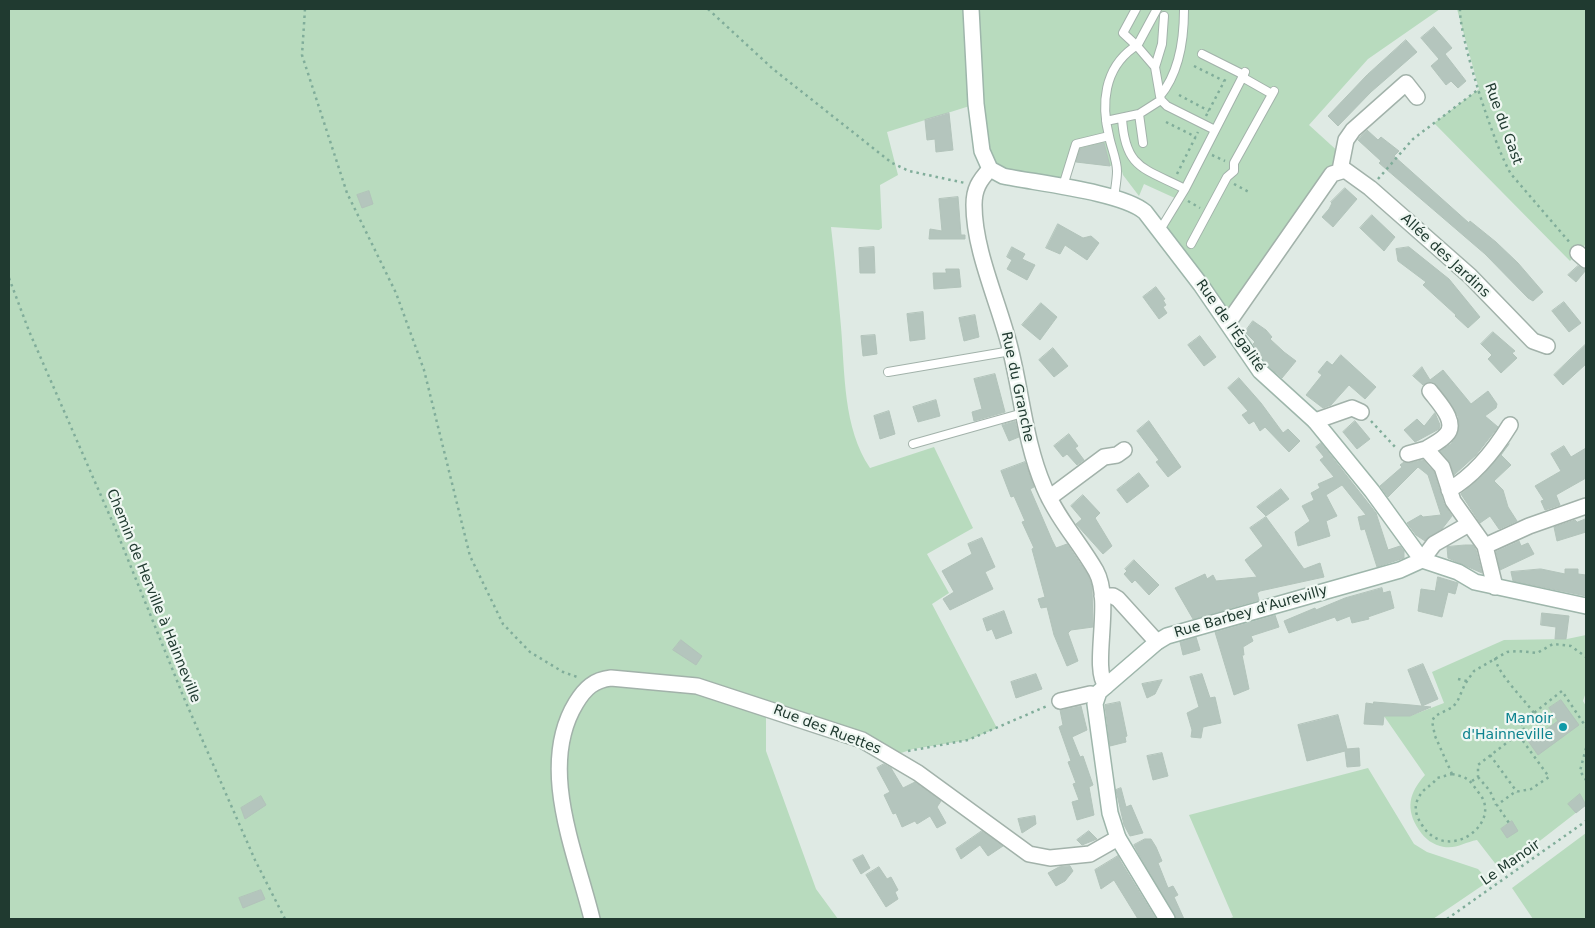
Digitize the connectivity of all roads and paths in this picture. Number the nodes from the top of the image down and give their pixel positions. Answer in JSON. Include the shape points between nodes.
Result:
{"nodes":[{"id":1,"x":305,"y":9,"type":"edge"},
{"id":2,"x":708,"y":9,"type":"edge"},
{"id":3,"x":971,"y":9,"type":"edge"},
{"id":4,"x":1136,"y":9,"type":"edge"},
{"id":5,"x":1157,"y":9,"type":"edge"},
{"id":6,"x":1460,"y":9,"type":"edge"},
{"id":7,"x":1184,"y":10,"type":"dead end"},
{"id":8,"x":1164,"y":16,"type":"dead end"},
{"id":9,"x":1137,"y":46,"type":"junction"},
{"id":10,"x":1202,"y":54,"type":"dead end"},
{"id":11,"x":1194,"y":66,"type":"dead end"},
{"id":12,"x":1154,"y":67,"type":"junction"},
{"id":13,"x":1244,"y":74,"type":"junction"},
{"id":14,"x":1224,"y":81,"type":"dead end"},
{"id":15,"x":1479,"y":89,"type":"junction"},
{"id":16,"x":1179,"y":95,"type":"dead end"},
{"id":17,"x":1417,"y":97,"type":"dead end"},
{"id":18,"x":1160,"y":98,"type":"junction"},
{"id":19,"x":1209,"y":111,"type":"dead end"},
{"id":20,"x":1139,"y":114,"type":"junction"},
{"id":21,"x":1122,"y":118,"type":"junction"},
{"id":22,"x":1106,"y":121,"type":"junction"},
{"id":23,"x":1166,"y":122,"type":"dead end"},
{"id":24,"x":1215,"y":130,"type":"junction"},
{"id":25,"x":1109,"y":136,"type":"junction"},
{"id":26,"x":1196,"y":137,"type":"dead end"},
{"id":27,"x":1143,"y":143,"type":"dead end"},
{"id":28,"x":1204,"y":150,"type":"junction"},
{"id":29,"x":1232,"y":164,"type":"junction"},
{"id":30,"x":990,"y":169,"type":"junction"},
{"id":31,"x":1340,"y":170,"type":"junction"},
{"id":32,"x":1226,"y":178,"type":"junction"},
{"id":33,"x":976,"y":185,"type":"junction"},
{"id":34,"x":1063,"y":186,"type":"junction"},
{"id":35,"x":1370,"y":188,"type":"junction"},
{"id":36,"x":1184,"y":189,"type":"junction"},
{"id":37,"x":1249,"y":192,"type":"dead end"},
{"id":38,"x":1114,"y":198,"type":"junction"},
{"id":39,"x":1185,"y":199,"type":"dead end"},
{"id":40,"x":1208,"y":213,"type":"junction"},
{"id":41,"x":1160,"y":230,"type":"junction"},
{"id":42,"x":1191,"y":244,"type":"dead end"},
{"id":43,"x":1582,"y":256,"type":"edge"},
{"id":44,"x":9,"y":278,"type":"edge"},
{"id":45,"x":1228,"y":323,"type":"junction"},
{"id":46,"x":1547,"y":346,"type":"dead end"},
{"id":47,"x":1011,"y":351,"type":"junction"},
{"id":48,"x":888,"y":372,"type":"dead end"},
{"id":49,"x":1430,"y":391,"type":"dead end"},
{"id":50,"x":1362,"y":412,"type":"joint"},
{"id":51,"x":1023,"y":413,"type":"junction"},
{"id":52,"x":1315,"y":421,"type":"junction"},
{"id":53,"x":1510,"y":426,"type":"dead end"},
{"id":54,"x":913,"y":444,"type":"dead end"},
{"id":55,"x":1426,"y":449,"type":"junction"},
{"id":56,"x":1124,"y":450,"type":"dead end"},
{"id":57,"x":1408,"y":454,"type":"joint"},
{"id":58,"x":1449,"y":490,"type":"junction"},
{"id":59,"x":1050,"y":498,"type":"junction"},
{"id":60,"x":1586,"y":506,"type":"edge"},
{"id":61,"x":1469,"y":524,"type":"junction"},
{"id":62,"x":1485,"y":546,"type":"junction"},
{"id":63,"x":1422,"y":560,"type":"junction"},
{"id":64,"x":1495,"y":587,"type":"junction"},
{"id":65,"x":1102,"y":596,"type":"junction"},
{"id":66,"x":1586,"y":606,"type":"edge"},
{"id":67,"x":1157,"y":642,"type":"junction"},
{"id":68,"x":1586,"y":657,"type":"edge"},
{"id":69,"x":1495,"y":658,"type":"junction"},
{"id":70,"x":1458,"y":678,"type":"dead end"},
{"id":71,"x":593,"y":682,"type":"junction"},
{"id":72,"x":1467,"y":682,"type":"junction"},
{"id":73,"x":1101,"y":690,"type":"junction"},
{"id":74,"x":1060,"y":701,"type":"joint"},
{"id":75,"x":1534,"y":713,"type":"junction"},
{"id":76,"x":1586,"y":727,"type":"edge"},
{"id":77,"x":1518,"y":734,"type":"junction"},
{"id":78,"x":1586,"y":748,"type":"edge"},
{"id":79,"x":1490,"y":755,"type":"junction"},
{"id":80,"x":892,"y":756,"type":"junction"},
{"id":81,"x":1452,"y":774,"type":"junction"},
{"id":82,"x":1478,"y":777,"type":"junction"},
{"id":83,"x":1586,"y":780,"type":"edge"},
{"id":84,"x":1472,"y":781,"type":"junction"},
{"id":85,"x":1517,"y":792,"type":"junction"},
{"id":86,"x":1497,"y":805,"type":"junction"},
{"id":87,"x":1586,"y":821,"type":"edge"},
{"id":88,"x":1509,"y":823,"type":"dead end"},
{"id":89,"x":1118,"y":838,"type":"junction"},
{"id":90,"x":285,"y":919,"type":"edge"},
{"id":91,"x":592,"y":919,"type":"edge"},
{"id":92,"x":1167,"y":919,"type":"edge"},
{"id":93,"x":1447,"y":919,"type":"edge"}],
"edges":[{"from":1,"to":71,"type":"path","via":[[302,55],[347,192],[396,293],[424,370],[470,556],[503,624],[530,652],[564,672]]},
{"from":2,"to":33,"type":"path","via":[[773,70],[892,163],[922,175]]},
{"from":3,"to":30,"type":"street","via":[[977,120],[982,151]]},
{"from":4,"to":9,"type":"lane","via":[[1123,33]]},
{"from":5,"to":9,"type":"lane"},
{"from":6,"to":15,"type":"path","name":"Rue du Gast","via":[[1460,21]]},
{"from":7,"to":18,"type":"lane","via":[[1180,51],[1170,81]]},
{"from":8,"to":12,"type":"lane","via":[[1162,44]]},
{"from":9,"to":12,"type":"lane"},
{"from":9,"to":22,"type":"lane","via":[[1124,55],[1109,80],[1104,99]]},
{"from":10,"to":13,"type":"lane"},
{"from":11,"to":14,"type":"path"},
{"from":12,"to":18,"type":"lane"},
{"from":13,"to":24,"type":"lane"},
{"from":13,"to":29,"type":"lane","via":[[1273,93]]},
{"from":15,"to":35,"type":"path","via":[[1413,139]]},
{"from":15,"to":43,"type":"path","name":"Rue du Gast","via":[[1511,174]]},
{"from":16,"to":19,"type":"path"},
{"from":17,"to":31,"type":"street","via":[[1406,83],[1353,130],[1346,140]]},
{"from":18,"to":20,"type":"lane"},
{"from":18,"to":24,"type":"lane","via":[[1167,106]]},
{"from":20,"to":21,"type":"lane"},
{"from":20,"to":27,"type":"lane"},
{"from":21,"to":22,"type":"lane"},
{"from":21,"to":36,"type":"lane","via":[[1124,140],[1132,160]]},
{"from":22,"to":25,"type":"lane"},
{"from":23,"to":26,"type":"path"},
{"from":24,"to":28,"type":"lane"},
{"from":25,"to":34,"type":"lane","via":[[1076,144]]},
{"from":25,"to":38,"type":"lane","via":[[1117,170]]},
{"from":28,"to":29,"type":"path"},
{"from":28,"to":36,"type":"lane"},
{"from":29,"to":32,"type":"lane","via":[[1234,171]]},
{"from":30,"to":33,"type":"street"},
{"from":30,"to":34,"type":"street","name":"Rue de l'Égalité","via":[[1003,176]]},
{"from":31,"to":35,"type":"street","name":"Allée des Jardins","via":[[1349,171]]},
{"from":31,"to":45,"type":"street","via":[[1332,174]]},
{"from":32,"to":37,"type":"path"},
{"from":32,"to":40,"type":"lane"},
{"from":33,"to":47,"type":"street","name":"Rue du Granche","via":[[974,214],[979,240]]},
{"from":34,"to":38,"type":"street","name":"Rue de l'Égalité"},
{"from":35,"to":46,"type":"street","name":"Allée des Jardins","via":[[1470,276],[1533,342]]},
{"from":36,"to":41,"type":"lane"},
{"from":38,"to":41,"type":"street","name":"Rue de l'Égalité","via":[[1140,208]]},
{"from":39,"to":40,"type":"path"},
{"from":40,"to":42,"type":"lane"},
{"from":41,"to":45,"type":"street","name":"Rue de l'Égalité"},
{"from":44,"to":90,"type":"path","name":"Chemin de Herville à Hainneville","via":[[188,707],[255,860]]},
{"from":45,"to":52,"type":"street","name":"Rue de l'Égalité","via":[[1260,371]]},
{"from":47,"to":48,"type":"lane"},
{"from":47,"to":51,"type":"street","name":"Rue du Granche"},
{"from":49,"to":55,"type":"street","via":[[1450,423],[1446,435]]},
{"from":50,"to":52,"type":"street","via":[[1352,408]]},
{"from":50,"to":57,"type":"path","via":[[1394,446]]},
{"from":51,"to":54,"type":"lane"},
{"from":51,"to":59,"type":"street","name":"Rue du Granche","via":[[1034,459]]},
{"from":52,"to":63,"type":"street","name":"Rue de l'Égalité"},
{"from":53,"to":58,"type":"street","via":[[1494,450],[1463,482]]},
{"from":55,"to":57,"type":"street"},
{"from":55,"to":58,"type":"street","via":[[1442,467]]},
{"from":56,"to":59,"type":"street","via":[[1104,457]]},
{"from":58,"to":61,"type":"street"},
{"from":59,"to":65,"type":"street","name":"Rue du Granche","via":[[1069,533],[1096,571]]},
{"from":60,"to":62,"type":"street"},
{"from":61,"to":62,"type":"street"},
{"from":61,"to":63,"type":"street","via":[[1434,544]]},
{"from":62,"to":64,"type":"street"},
{"from":63,"to":64,"type":"street"},
{"from":63,"to":67,"type":"street","name":"Rue Barbey d'Aurevilly","via":[[1400,570],[1167,636]]},
{"from":64,"to":66,"type":"street"},
{"from":65,"to":67,"type":"street","via":[[1118,599]]},
{"from":65,"to":73,"type":"street","name":"Rue du Granche"},
{"from":67,"to":73,"type":"street","name":"Rue Barbey d'Aurevilly"},
{"from":68,"to":69,"type":"path","via":[[1571,646],[1559,643],[1540,652],[1518,651]]},
{"from":69,"to":72,"type":"path","via":[[1474,671]]},
{"from":69,"to":75,"type":"path","via":[[1499,670]]},
{"from":70,"to":72,"type":"path"},
{"from":71,"to":80,"type":"street","name":"Rue des Ruettes","via":[[611,678],[697,686],[862,740]]},
{"from":71,"to":91,"type":"street","via":[[581,694],[564,725],[560,766],[570,843]]},
{"from":72,"to":81,"type":"path","via":[[1453,707],[1432,721]]},
{"from":73,"to":74,"type":"street"},
{"from":73,"to":89,"type":"street","name":"Rue du Granche","via":[[1094,704],[1110,813]]},
{"from":74,"to":80,"type":"path","via":[[968,740],[913,749]]},
{"from":75,"to":76,"type":"path","via":[[1562,691]]},
{"from":75,"to":77,"type":"path","via":[[1521,723],[1525,728]]},
{"from":77,"to":79,"type":"path"},
{"from":77,"to":85,"type":"path","via":[[1549,777],[1531,789]]},
{"from":78,"to":83,"type":"path","via":[[1580,771]]},
{"from":79,"to":82,"type":"path","via":[[1478,765]]},
{"from":79,"to":85,"type":"path"},
{"from":80,"to":89,"type":"street","name":"Rue des Ruettes","via":[[1029,854],[1050,858],[1090,854]]},
{"from":81,"to":84,"type":"path"},
{"from":81,"to":84,"type":"path","via":[[1437,778],[1416,803],[1420,822],[1437,839],[1460,841],[1478,828],[1484,815],[1484,801]]},
{"from":82,"to":84,"type":"path"},
{"from":82,"to":86,"type":"path"},
{"from":85,"to":86,"type":"path"},
{"from":86,"to":88,"type":"path"},
{"from":87,"to":93,"type":"path","name":"Le Manoir"},
{"from":89,"to":92,"type":"street","name":"Rue du Granche"}]}
